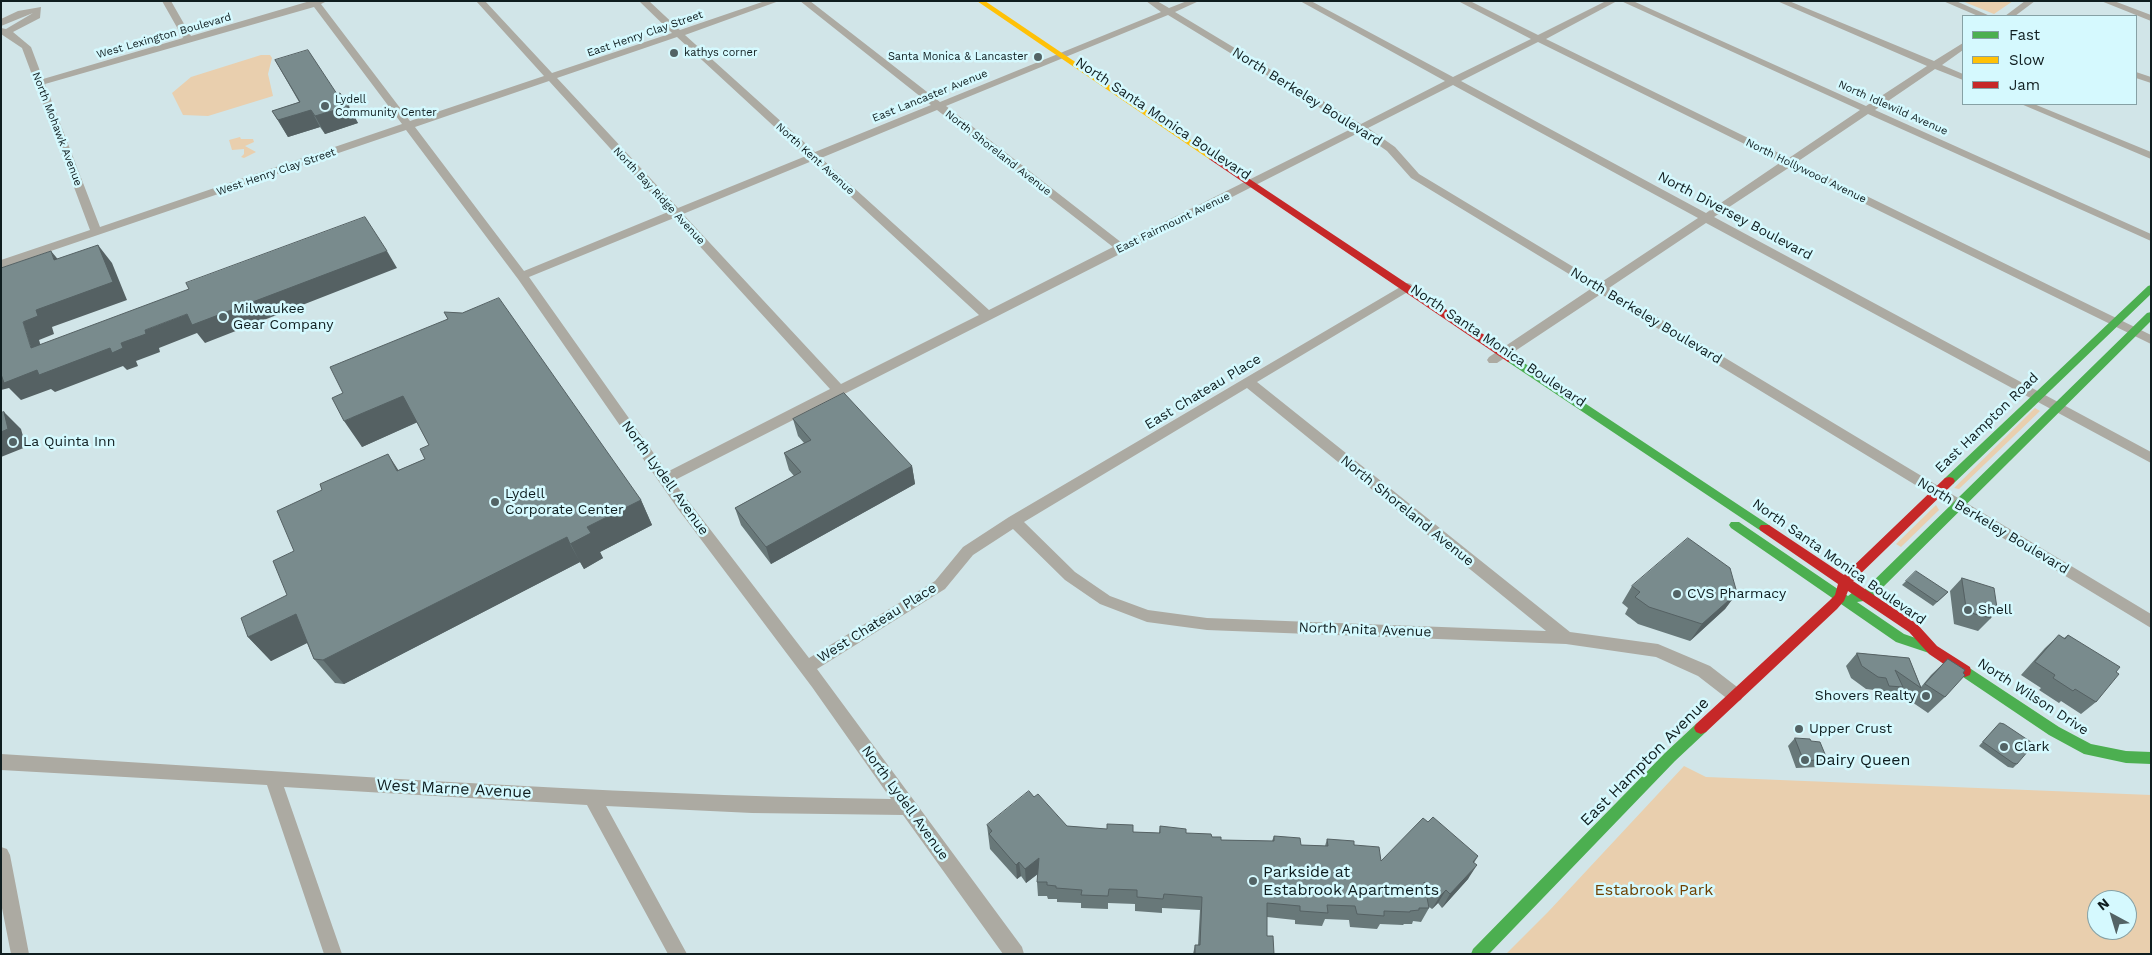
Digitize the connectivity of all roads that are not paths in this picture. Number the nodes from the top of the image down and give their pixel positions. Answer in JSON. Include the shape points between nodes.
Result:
{"nodes":[{"id":1,"x":166,"y":1,"type":"edge"},
{"id":2,"x":480,"y":1,"type":"edge"},
{"id":3,"x":643,"y":1,"type":"edge"},
{"id":4,"x":775,"y":1,"type":"edge"},
{"id":5,"x":804,"y":1,"type":"edge"},
{"id":6,"x":1150,"y":1,"type":"edge"},
{"id":7,"x":1195,"y":1,"type":"edge"},
{"id":8,"x":1304,"y":1,"type":"edge"},
{"id":9,"x":1462,"y":1,"type":"edge"},
{"id":10,"x":1613,"y":1,"type":"edge"},
{"id":11,"x":1625,"y":1,"type":"edge"},
{"id":12,"x":1782,"y":1,"type":"edge"},
{"id":13,"x":1947,"y":1,"type":"edge"},
{"id":14,"x":2031,"y":1,"type":"edge"},
{"id":15,"x":2105,"y":1,"type":"edge"},
{"id":16,"x":318,"y":2,"type":"edge"},
{"id":17,"x":976,"y":4,"type":"edge"},
{"id":18,"x":1168,"y":12,"type":"junction"},
{"id":19,"x":1982,"y":15,"type":"edge"},
{"id":20,"x":2010,"y":15,"type":"edge"},
{"id":21,"x":2151,"y":18,"type":"edge"},
{"id":22,"x":3,"y":29,"type":"edge"},
{"id":23,"x":678,"y":35,"type":"junction"},
{"id":24,"x":1539,"y":39,"type":"junction"},
{"id":25,"x":188,"y":40,"type":"junction"},
{"id":26,"x":1962,"y":47,"type":"edge"},
{"id":27,"x":1063,"y":56,"type":"junction"},
{"id":28,"x":1051,"y":60,"type":"junction"},
{"id":29,"x":1935,"y":66,"type":"junction"},
{"id":30,"x":2137,"y":75,"type":"edge"},
{"id":31,"x":1962,"y":77,"type":"edge"},
{"id":32,"x":550,"y":78,"type":"junction"},
{"id":33,"x":2151,"y":80,"type":"edge"},
{"id":34,"x":1454,"y":82,"type":"junction"},
{"id":35,"x":39,"y":83,"type":"junction"},
{"id":36,"x":2028,"y":105,"type":"edge"},
{"id":37,"x":938,"y":106,"type":"junction"},
{"id":38,"x":1868,"y":110,"type":"junction"},
{"id":39,"x":408,"y":127,"type":"junction"},
{"id":40,"x":1362,"y":129,"type":"junction"},
{"id":41,"x":2151,"y":156,"type":"edge"},
{"id":42,"x":812,"y":157,"type":"junction"},
{"id":43,"x":1789,"y":163,"type":"junction"},
{"id":44,"x":1253,"y":184,"type":"junction"},
{"id":45,"x":1241,"y":190,"type":"junction"},
{"id":46,"x":674,"y":214,"type":"junction"},
{"id":47,"x":1705,"y":218,"type":"junction"},
{"id":48,"x":96,"y":232,"type":"junction"},
{"id":49,"x":2151,"y":238,"type":"edge"},
{"id":50,"x":1121,"y":248,"type":"junction"},
{"id":51,"x":1,"y":264,"type":"edge"},
{"id":52,"x":522,"y":276,"type":"junction"},
{"id":53,"x":2151,"y":288,"type":"edge"},
{"id":54,"x":1600,"y":289,"type":"junction"},
{"id":55,"x":1401,"y":290,"type":"junction"},
{"id":56,"x":988,"y":316,"type":"junction"},
{"id":57,"x":2151,"y":316,"type":"edge"},
{"id":58,"x":2115,"y":323,"type":"junction"},
{"id":59,"x":2134,"y":332,"type":"junction"},
{"id":60,"x":2151,"y":340,"type":"edge"},
{"id":61,"x":1503,"y":353,"type":"junction"},
{"id":62,"x":1493,"y":360,"type":"junction"},
{"id":63,"x":1507,"y":370,"type":"dead end"},
{"id":64,"x":1248,"y":383,"type":"junction"},
{"id":65,"x":839,"y":390,"type":"junction"},
{"id":66,"x":2037,"y":396,"type":"junction"},
{"id":67,"x":2058,"y":407,"type":"junction"},
{"id":68,"x":2151,"y":458,"type":"edge"},
{"id":69,"x":665,"y":479,"type":"junction"},
{"id":70,"x":1936,"y":491,"type":"junction"},
{"id":71,"x":1958,"y":504,"type":"junction"},
{"id":72,"x":1722,"y":516,"type":"dead end"},
{"id":73,"x":1014,"y":521,"type":"junction"},
{"id":74,"x":1891,"y":554,"type":"junction"},
{"id":75,"x":1845,"y":581,"type":"junction"},
{"id":76,"x":1866,"y":596,"type":"junction"},
{"id":77,"x":1840,"y":597,"type":"junction"},
{"id":78,"x":2151,"y":622,"type":"edge"},
{"id":79,"x":1566,"y":638,"type":"junction"},
{"id":80,"x":1933,"y":650,"type":"junction"},
{"id":81,"x":807,"y":666,"type":"junction"},
{"id":82,"x":1735,"y":695,"type":"junction"},
{"id":83,"x":2151,"y":758,"type":"edge"},
{"id":84,"x":1,"y":762,"type":"edge"},
{"id":85,"x":273,"y":778,"type":"junction"},
{"id":86,"x":592,"y":797,"type":"junction"},
{"id":87,"x":907,"y":807,"type":"junction"},
{"id":88,"x":1,"y":855,"type":"edge"},
{"id":89,"x":20,"y":954,"type":"edge"},
{"id":90,"x":333,"y":954,"type":"edge"},
{"id":91,"x":678,"y":954,"type":"edge"},
{"id":92,"x":1015,"y":954,"type":"edge"},
{"id":93,"x":1478,"y":954,"type":"edge"}],
"edges":[{"from":1,"to":25,"type":"street"},
{"from":2,"to":32,"type":"street","name":"North Bay Ridge Avenue"},
{"from":3,"to":23,"type":"street","name":"North Kent Avenue"},
{"from":4,"to":23,"type":"street","name":"East Henry Clay Street"},
{"from":5,"to":37,"type":"street","name":"North Shoreland Avenue"},
{"from":6,"to":18,"type":"street","name":"North Berkeley Boulevard"},
{"from":7,"to":18,"type":"street","name":"East Lancaster Avenue"},
{"from":8,"to":34,"type":"street","name":"North Diversey Boulevard"},
{"from":9,"to":24,"type":"street","name":"North Hollywood Avenue"},
{"from":10,"to":24,"type":"street","name":"East Fairmount Avenue"},
{"from":11,"to":38,"type":"street","name":"North Idlewild Avenue"},
{"from":12,"to":29,"type":"street"},
{"from":13,"to":19,"type":"street"},
{"from":14,"to":20,"type":"street"},
{"from":15,"to":21,"type":"street"},
{"from":16,"to":25,"type":"street","name":"West Lexington Boulevard"},
{"from":16,"to":39,"type":"street","name":"North Lydell Avenue"},
{"from":17,"to":27,"type":"street","name":"North Santa Monica Boulevard"},
{"from":17,"to":28,"type":"street","name":"North Santa Monica Boulevard"},
{"from":18,"to":27,"type":"street","name":"East Lancaster Avenue"},
{"from":18,"to":40,"type":"street","name":"North Berkeley Boulevard"},
{"from":22,"to":35,"type":"street","name":"North Mohawk Avenue","via":[[26,47]]},
{"from":23,"to":32,"type":"street","name":"East Henry Clay Street"},
{"from":23,"to":42,"type":"street","name":"North Kent Avenue"},
{"from":24,"to":34,"type":"street","name":"East Fairmount Avenue"},
{"from":24,"to":43,"type":"street","name":"North Hollywood Avenue"},
{"from":25,"to":35,"type":"street","name":"West Lexington Boulevard"},
{"from":26,"to":29,"type":"street"},
{"from":27,"to":28,"type":"street","name":"East Lancaster Avenue"},
{"from":27,"to":44,"type":"street","name":"North Santa Monica Boulevard"},
{"from":28,"to":37,"type":"street","name":"East Lancaster Avenue"},
{"from":28,"to":45,"type":"street","name":"North Santa Monica Boulevard"},
{"from":29,"to":31,"type":"street"},
{"from":29,"to":38,"type":"street"},
{"from":30,"to":33,"type":"street"},
{"from":32,"to":39,"type":"street","name":"West Henry Clay Street"},
{"from":32,"to":46,"type":"street","name":"North Bay Ridge Avenue"},
{"from":34,"to":40,"type":"street","name":"East Fairmount Avenue"},
{"from":34,"to":47,"type":"street","name":"North Diversey Boulevard"},
{"from":35,"to":48,"type":"street","name":"North Mohawk Avenue"},
{"from":36,"to":41,"type":"street"},
{"from":37,"to":42,"type":"street","name":"East Lancaster Avenue"},
{"from":37,"to":50,"type":"street","name":"North Shoreland Avenue"},
{"from":38,"to":43,"type":"street"},
{"from":38,"to":49,"type":"street","name":"North Idlewild Avenue"},
{"from":39,"to":48,"type":"street","name":"West Henry Clay Street"},
{"from":39,"to":52,"type":"street","name":"North Lydell Avenue"},
{"from":40,"to":44,"type":"street","name":"East Fairmount Avenue"},
{"from":40,"to":54,"type":"street","name":"North Berkeley Boulevard","via":[[1391,149],[1415,176]]},
{"from":42,"to":46,"type":"street","name":"East Lancaster Avenue"},
{"from":42,"to":56,"type":"street","name":"North Kent Avenue"},
{"from":43,"to":47,"type":"street"},
{"from":43,"to":58,"type":"street","name":"North Hollywood Avenue"},
{"from":44,"to":45,"type":"street","name":"East Fairmount Avenue"},
{"from":44,"to":55,"type":"street","name":"North Santa Monica Boulevard"},
{"from":45,"to":50,"type":"street","name":"East Fairmount Avenue"},
{"from":45,"to":55,"type":"street","name":"North Santa Monica Boulevard"},
{"from":46,"to":52,"type":"street","name":"East Lancaster Avenue"},
{"from":46,"to":65,"type":"street","name":"North Bay Ridge Avenue"},
{"from":47,"to":54,"type":"street"},
{"from":47,"to":66,"type":"street","name":"North Diversey Boulevard"},
{"from":48,"to":51,"type":"street","name":"West Henry Clay Street"},
{"from":50,"to":56,"type":"street","name":"East Fairmount Avenue"},
{"from":52,"to":69,"type":"street","name":"North Lydell Avenue"},
{"from":53,"to":58,"type":"street","name":"East Hampton Road"},
{"from":54,"to":61,"type":"street"},
{"from":54,"to":70,"type":"street","name":"North Berkeley Boulevard"},
{"from":55,"to":61,"type":"street","name":"North Santa Monica Boulevard"},
{"from":55,"to":62,"type":"street","name":"North Santa Monica Boulevard"},
{"from":55,"to":64,"type":"street","name":"East Chateau Place"},
{"from":56,"to":65,"type":"street","name":"East Fairmount Avenue"},
{"from":57,"to":59,"type":"street","name":"East Hampton Road"},
{"from":58,"to":59,"type":"street","name":"North Hollywood Avenue"},
{"from":58,"to":66,"type":"street","name":"East Hampton Road"},
{"from":59,"to":60,"type":"street","name":"North Hollywood Avenue"},
{"from":59,"to":67,"type":"street","name":"East Hampton Road"},
{"from":61,"to":62,"type":"street"},
{"from":61,"to":75,"type":"street","name":"North Santa Monica Boulevard"},
{"from":62,"to":63,"type":"street","name":"North Santa Monica Boulevard"},
{"from":64,"to":73,"type":"street","name":"East Chateau Place"},
{"from":64,"to":79,"type":"street","name":"North Shoreland Avenue"},
{"from":65,"to":69,"type":"street","name":"East Fairmount Avenue"},
{"from":66,"to":67,"type":"street","name":"North Diversey Boulevard"},
{"from":66,"to":70,"type":"street","name":"East Hampton Road"},
{"from":67,"to":68,"type":"street","name":"North Diversey Boulevard"},
{"from":67,"to":71,"type":"street","name":"East Hampton Road"},
{"from":69,"to":81,"type":"street","name":"North Lydell Avenue"},
{"from":70,"to":71,"type":"street","name":"North Berkeley Boulevard"},
{"from":70,"to":74,"type":"street","name":"East Hampton Road"},
{"from":71,"to":74,"type":"street","name":"East Hampton Road"},
{"from":71,"to":78,"type":"street","name":"North Berkeley Boulevard"},
{"from":72,"to":77,"type":"street","name":"North Santa Monica Boulevard"},
{"from":73,"to":79,"type":"street","name":"North Anita Avenue","via":[[1070,576],[1105,600],[1147,616],[1207,624]]},
{"from":73,"to":81,"type":"street","name":"West Chateau Place","via":[[968,551],[940,585]]},
{"from":74,"to":75,"type":"street","name":"East Hampton Road"},
{"from":74,"to":76,"type":"street","name":"East Hampton Road"},
{"from":75,"to":76,"type":"street","name":"North Santa Monica Boulevard"},
{"from":75,"to":77,"type":"street","name":"East Hampton Avenue"},
{"from":76,"to":77,"type":"street"},
{"from":76,"to":80,"type":"street","name":"North Santa Monica Boulevard","via":[[1913,628]]},
{"from":77,"to":80,"type":"street","name":"North Santa Monica Boulevard","via":[[1900,638]]},
{"from":77,"to":82,"type":"street","name":"East Hampton Avenue"},
{"from":79,"to":82,"type":"street","name":"North Anita Avenue","via":[[1658,651],[1704,671]]},
{"from":80,"to":83,"type":"street","name":"North Wilson Drive","via":[[2054,731],[2089,750]]},
{"from":81,"to":87,"type":"street","name":"North Lydell Avenue"},
{"from":82,"to":93,"type":"street","name":"East Hampton Avenue","via":[[1638,788]]},
{"from":84,"to":85,"type":"street","name":"West Marne Avenue"},
{"from":85,"to":86,"type":"street","name":"West Marne Avenue"},
{"from":85,"to":90,"type":"street"},
{"from":86,"to":87,"type":"street","name":"West Marne Avenue","via":[[752,805]]},
{"from":86,"to":91,"type":"street"},
{"from":87,"to":92,"type":"street","name":"North Lydell Avenue"},
{"from":88,"to":89,"type":"street"}]}
